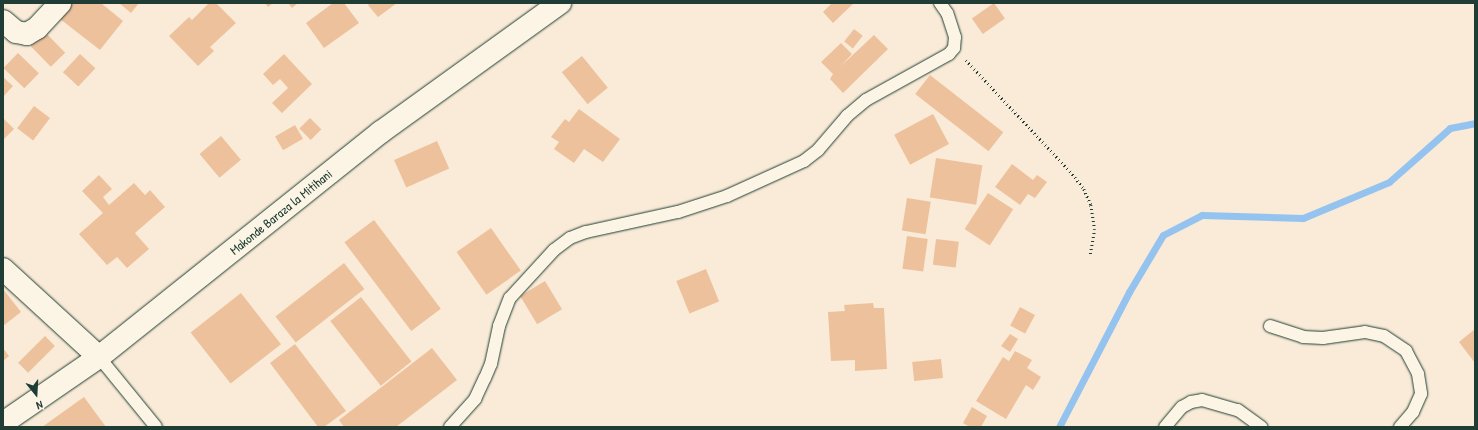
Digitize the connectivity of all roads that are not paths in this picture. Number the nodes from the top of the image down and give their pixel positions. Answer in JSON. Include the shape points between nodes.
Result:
{"nodes":[{"id":1,"x":60,"y":3,"type":"edge"},
{"id":2,"x":560,"y":3,"type":"edge"},
{"id":3,"x":940,"y":3,"type":"edge"},
{"id":4,"x":3,"y":21,"type":"edge"},
{"id":5,"x":3,"y":269,"type":"edge"},
{"id":6,"x":1270,"y":326,"type":"dead end"},
{"id":7,"x":100,"y":357,"type":"junction"},
{"id":8,"x":3,"y":423,"type":"edge"},
{"id":9,"x":156,"y":427,"type":"edge"},
{"id":10,"x":450,"y":427,"type":"edge"},
{"id":11,"x":1165,"y":427,"type":"edge"},
{"id":12,"x":1261,"y":427,"type":"edge"},
{"id":13,"x":1400,"y":427,"type":"edge"}],
"edges":[{"from":1,"to":4,"type":"street","via":[[37,28],[26,34],[16,32]]},
{"from":2,"to":7,"type":"street","name":"Makonde Baraza la Mitihani","via":[[381,132]]},
{"from":3,"to":10,"type":"lane","via":[[947,13],[955,37],[954,48],[942,59],[908,75],[866,100],[804,161],[727,196],[678,212],[586,232],[570,238],[554,250],[510,298],[499,326],[491,364],[485,378],[474,399]]},
{"from":5,"to":7,"type":"street"},
{"from":6,"to":13,"type":"lane","via":[[1303,337],[1371,333],[1384,336],[1406,351],[1418,374],[1421,394],[1413,412]]},
{"from":7,"to":8,"type":"street","name":"Makonde Baraza la Mitihani"},
{"from":7,"to":9,"type":"lane"},
{"from":11,"to":12,"type":"lane","via":[[1182,407],[1202,400],[1238,410]]}]}
